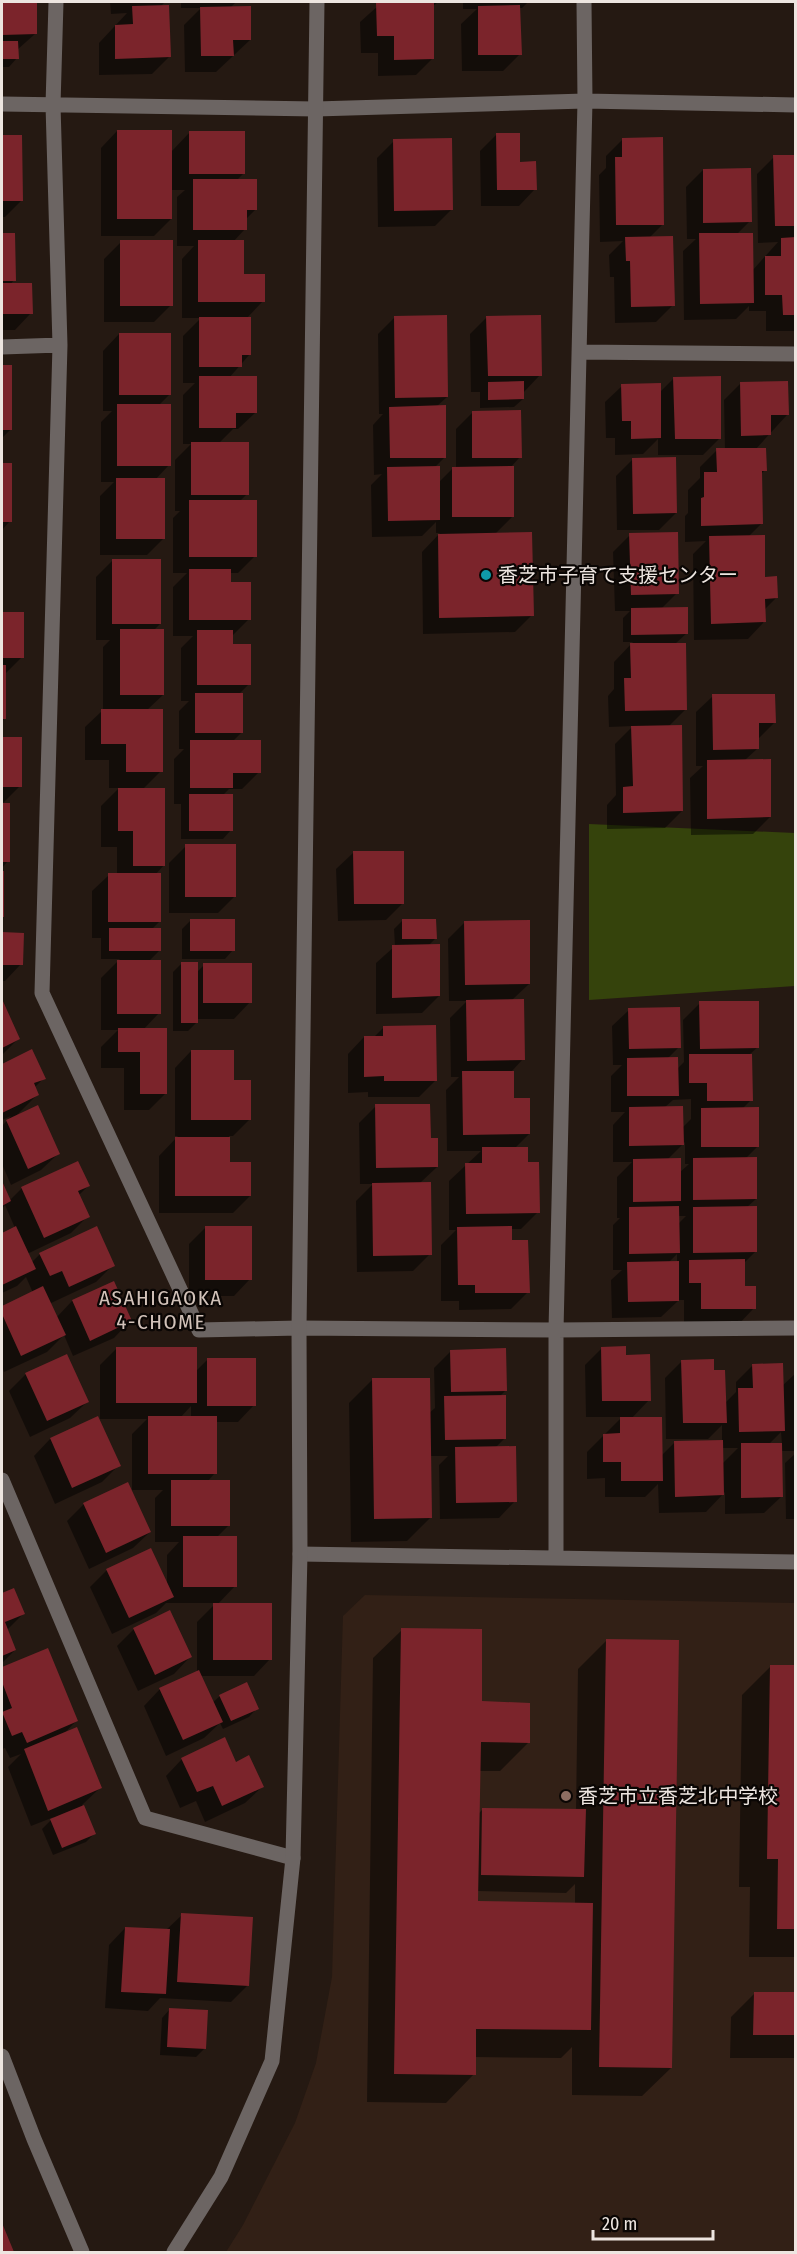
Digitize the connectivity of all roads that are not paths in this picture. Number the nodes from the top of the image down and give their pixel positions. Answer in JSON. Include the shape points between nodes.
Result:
{"nodes":[{"id":1,"x":56,"y":2,"type":"edge"},
{"id":2,"x":317,"y":2,"type":"edge"},
{"id":3,"x":584,"y":2,"type":"edge"},
{"id":4,"x":585,"y":101,"type":"junction"},
{"id":5,"x":2,"y":104,"type":"edge"},
{"id":6,"x":53,"y":105,"type":"junction"},
{"id":7,"x":795,"y":105,"type":"edge"},
{"id":8,"x":316,"y":109,"type":"junction"},
{"id":9,"x":60,"y":345,"type":"junction"},
{"id":10,"x":2,"y":347,"type":"edge"},
{"id":11,"x":579,"y":352,"type":"junction"},
{"id":12,"x":795,"y":354,"type":"edge"},
{"id":13,"x":299,"y":1328,"type":"junction"},
{"id":14,"x":795,"y":1328,"type":"edge"},
{"id":15,"x":556,"y":1330,"type":"junction"},
{"id":16,"x":2,"y":1480,"type":"edge"},
{"id":17,"x":300,"y":1554,"type":"junction"},
{"id":18,"x":556,"y":1558,"type":"junction"},
{"id":19,"x":795,"y":1562,"type":"edge"},
{"id":20,"x":293,"y":1858,"type":"junction"},
{"id":21,"x":2,"y":2056,"type":"edge"},
{"id":22,"x":82,"y":2253,"type":"edge"},
{"id":23,"x":174,"y":2253,"type":"edge"}],
"edges":[{"from":1,"to":6,"type":"street"},
{"from":2,"to":8,"type":"street"},
{"from":3,"to":4,"type":"street"},
{"from":4,"to":7,"type":"street"},
{"from":4,"to":8,"type":"street"},
{"from":4,"to":11,"type":"street"},
{"from":5,"to":6,"type":"street"},
{"from":6,"to":8,"type":"street"},
{"from":6,"to":9,"type":"street"},
{"from":8,"to":13,"type":"street"},
{"from":9,"to":10,"type":"street"},
{"from":9,"to":13,"type":"street","via":[[42,993],[199,1330]]},
{"from":11,"to":12,"type":"street"},
{"from":11,"to":15,"type":"street"},
{"from":13,"to":15,"type":"street"},
{"from":13,"to":17,"type":"street"},
{"from":14,"to":15,"type":"street"},
{"from":15,"to":18,"type":"street"},
{"from":16,"to":20,"type":"street","via":[[146,1818]]},
{"from":17,"to":18,"type":"street"},
{"from":17,"to":20,"type":"street"},
{"from":18,"to":19,"type":"street"},
{"from":20,"to":23,"type":"street","via":[[272,2061],[221,2177]]},
{"from":21,"to":22,"type":"street"}]}
